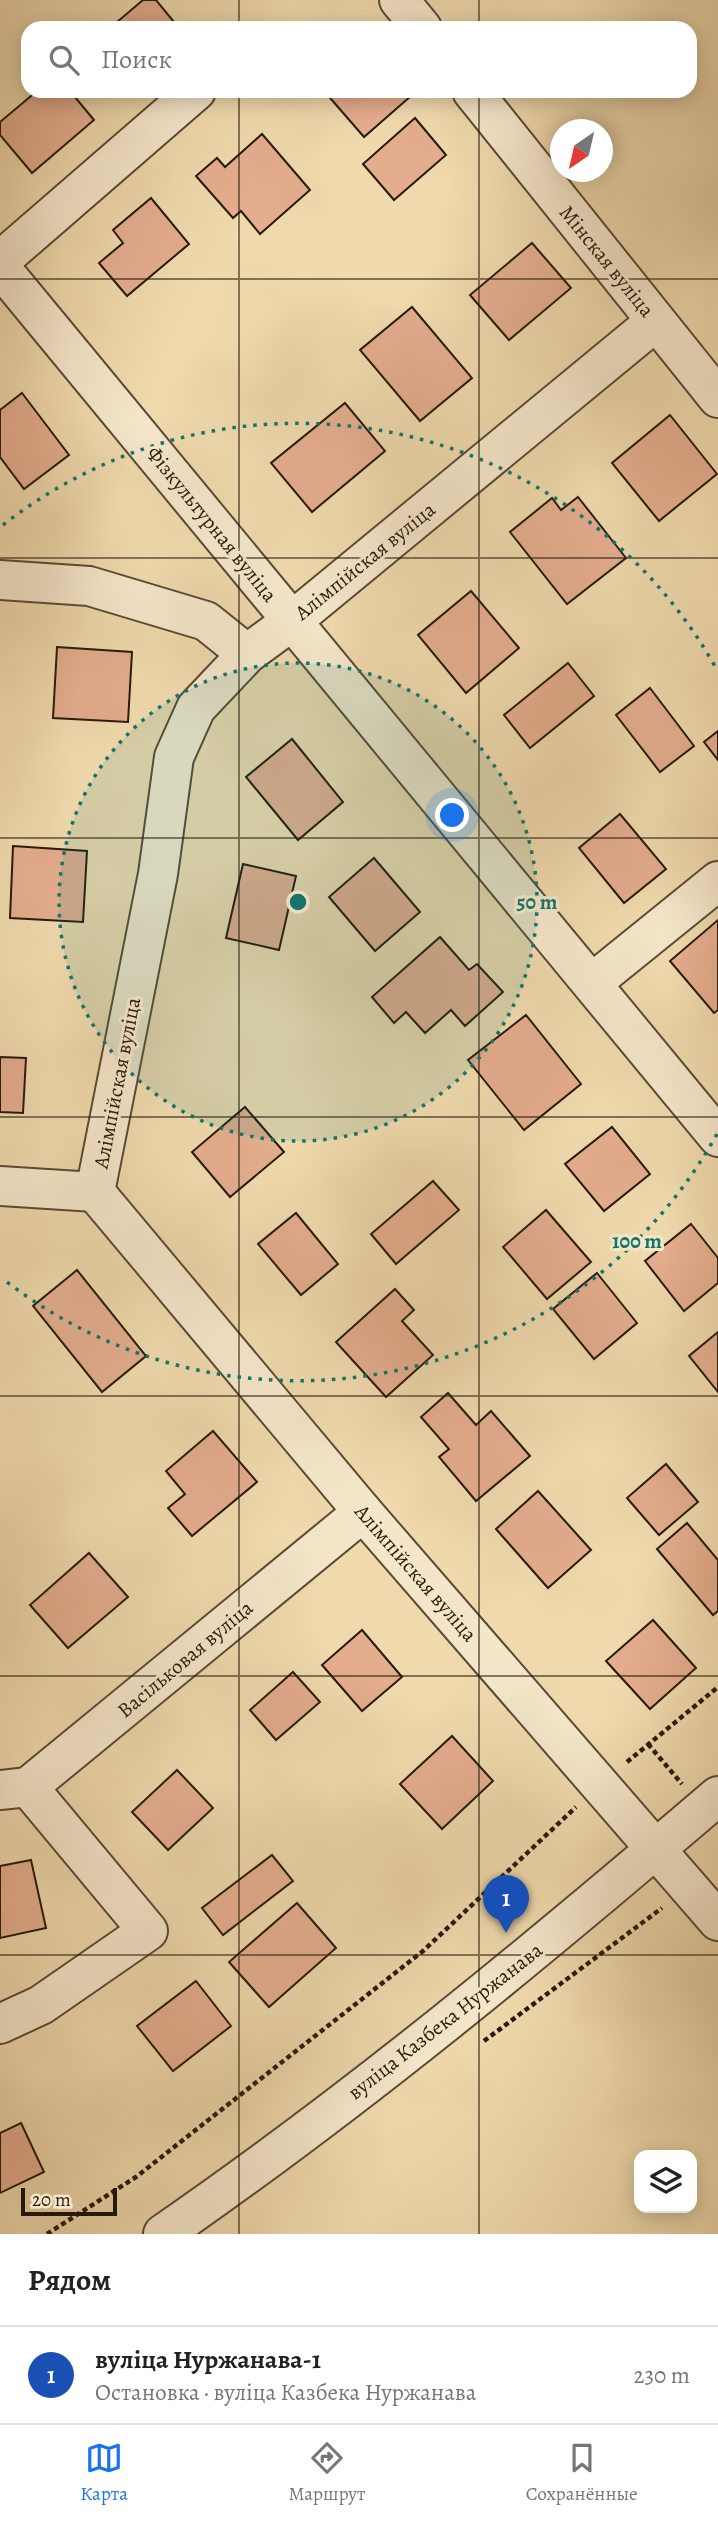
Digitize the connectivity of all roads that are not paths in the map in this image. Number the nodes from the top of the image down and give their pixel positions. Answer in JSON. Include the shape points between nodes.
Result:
{"nodes":[{"id":1,"x":399,"y":0,"type":"edge"},
{"id":2,"x":416,"y":21,"type":"edge"},
{"id":3,"x":188,"y":98,"type":"edge"},
{"id":4,"x":478,"y":98,"type":"edge"},
{"id":5,"x":0,"y":264,"type":"edge"},
{"id":6,"x":655,"y":322,"type":"junction"},
{"id":7,"x":718,"y":398,"type":"edge"},
{"id":8,"x":0,"y":580,"type":"edge"},
{"id":9,"x":292,"y":621,"type":"junction"},
{"id":10,"x":247,"y":654,"type":"junction"},
{"id":11,"x":718,"y":881,"type":"edge"},
{"id":12,"x":592,"y":983,"type":"junction"},
{"id":13,"x":718,"y":1137,"type":"edge"},
{"id":14,"x":0,"y":1186,"type":"edge"},
{"id":15,"x":95,"y":1192,"type":"junction"},
{"id":16,"x":363,"y":1512,"type":"junction"},
{"id":17,"x":14,"y":1789,"type":"edge"},
{"id":18,"x":718,"y":1796,"type":"edge"},
{"id":19,"x":657,"y":1849,"type":"junction"},
{"id":20,"x":718,"y":1921,"type":"edge"},
{"id":21,"x":0,"y":2024,"type":"edge"},
{"id":22,"x":163,"y":2234,"type":"edge"}],
"edges":[{"from":1,"to":2,"type":"street"},
{"from":3,"to":5,"type":"street"},
{"from":4,"to":6,"type":"street","name":"Мінская вуліца"},
{"from":5,"to":9,"type":"street","name":"Фізкультурная вуліца"},
{"from":6,"to":7,"type":"street","name":"Мінская вуліца"},
{"from":6,"to":9,"type":"street","name":"Алімпійская вуліца"},
{"from":8,"to":10,"type":"street","via":[[89,586],[206,621]]},
{"from":9,"to":10,"type":"street","name":"Алімпійская вуліца"},
{"from":9,"to":12,"type":"street","name":"Фізкультурная вуліца"},
{"from":10,"to":15,"type":"street","name":"Алімпійская вуліца","via":[[196,708],[174,757],[158,874]]},
{"from":11,"to":12,"type":"street"},
{"from":12,"to":13,"type":"street","name":"Фізкультурная вуліца"},
{"from":14,"to":15,"type":"street"},
{"from":15,"to":16,"type":"street","name":"Алімпійская вуліца"},
{"from":16,"to":17,"type":"street","name":"Васільковая вуліца"},
{"from":16,"to":19,"type":"street","name":"Алімпійская вуліца"},
{"from":17,"to":21,"type":"street","via":[[148,1931],[41,2005]]},
{"from":18,"to":19,"type":"street","name":"вуліца Казбека Нуржанава"},
{"from":19,"to":20,"type":"street","name":"Алімпійская вуліца"},
{"from":19,"to":22,"type":"street","name":"вуліца Казбека Нуржанава","via":[[278,2153]]}]}
